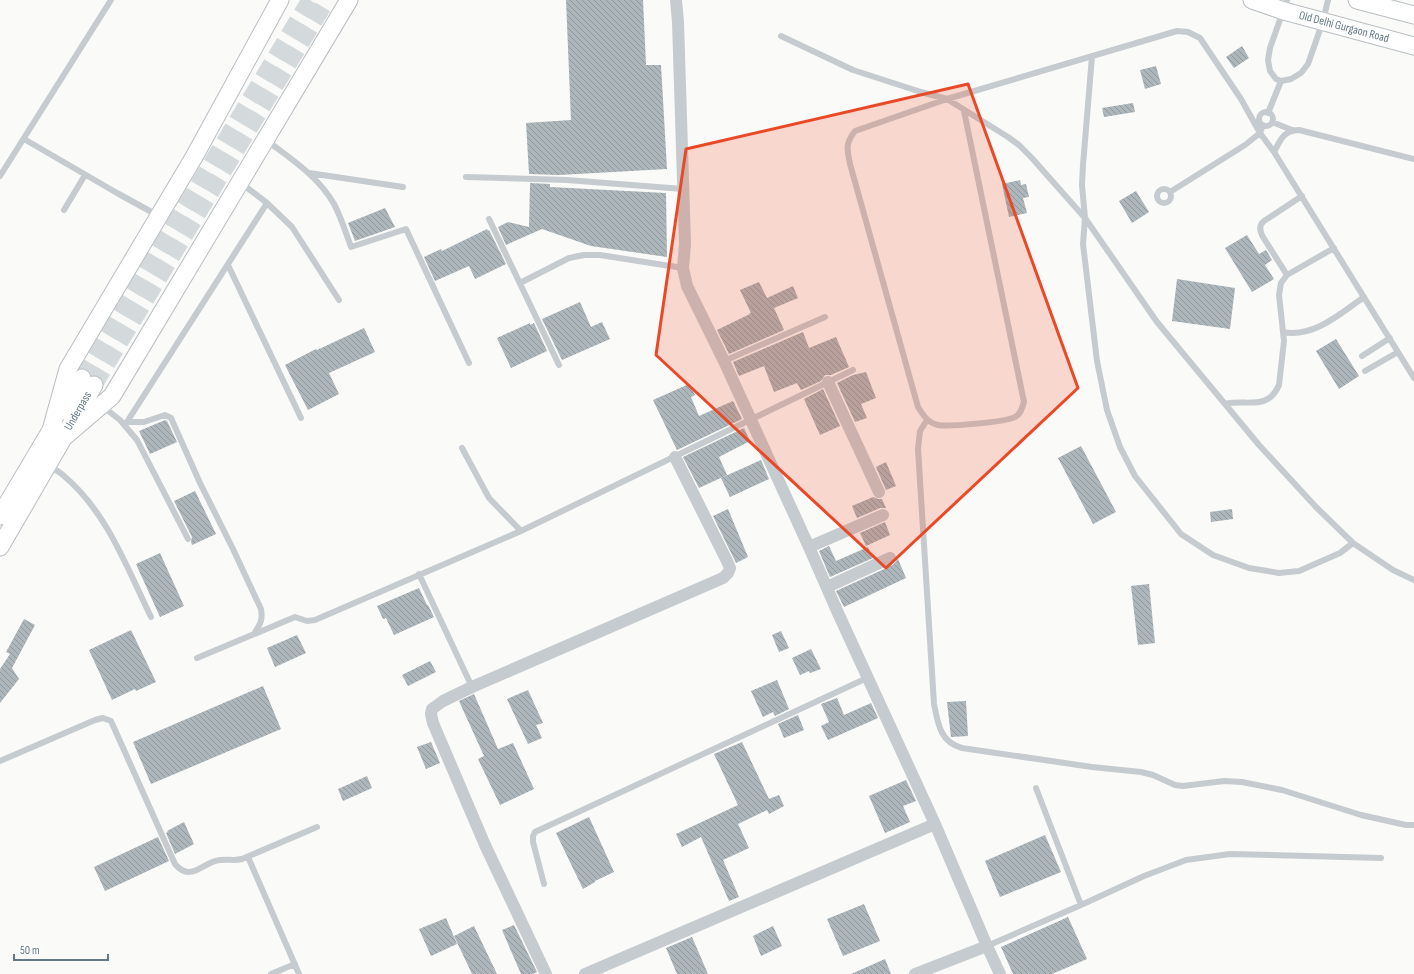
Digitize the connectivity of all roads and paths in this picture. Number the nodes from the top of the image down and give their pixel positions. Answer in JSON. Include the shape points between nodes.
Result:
{"nodes":[{"id":1,"x":111,"y":0,"type":"edge"},
{"id":2,"x":280,"y":0,"type":"edge"},
{"id":3,"x":349,"y":0,"type":"edge"},
{"id":4,"x":676,"y":0,"type":"edge"},
{"id":5,"x":1252,"y":0,"type":"edge"},
{"id":6,"x":1328,"y":0,"type":"edge"},
{"id":7,"x":1357,"y":0,"type":"edge"},
{"id":8,"x":1377,"y":3,"type":"edge"},
{"id":9,"x":1285,"y":5,"type":"edge"},
{"id":10,"x":1414,"y":15,"type":"edge"},
{"id":11,"x":1323,"y":21,"type":"junction"},
{"id":12,"x":781,"y":36,"type":"dead end"},
{"id":13,"x":1414,"y":46,"type":"edge"},
{"id":14,"x":1092,"y":56,"type":"junction"},
{"id":15,"x":1281,"y":81,"type":"junction"},
{"id":16,"x":947,"y":99,"type":"junction"},
{"id":17,"x":964,"y":111,"type":"junction"},
{"id":18,"x":1268,"y":113,"type":"junction"},
{"id":19,"x":1272,"y":122,"type":"junction"},
{"id":20,"x":1263,"y":125,"type":"junction"},
{"id":21,"x":1292,"y":130,"type":"junction"},
{"id":22,"x":1260,"y":133,"type":"junction"},
{"id":23,"x":24,"y":139,"type":"junction"},
{"id":24,"x":266,"y":140,"type":"junction"},
{"id":25,"x":1274,"y":152,"type":"junction"},
{"id":26,"x":1414,"y":159,"type":"edge"},
{"id":27,"x":309,"y":172,"type":"junction"},
{"id":28,"x":85,"y":175,"type":"junction"},
{"id":29,"x":0,"y":176,"type":"edge"},
{"id":30,"x":466,"y":176,"type":"dead end"},
{"id":31,"x":240,"y":183,"type":"junction"},
{"id":32,"x":403,"y":187,"type":"dead end"},
{"id":33,"x":683,"y":189,"type":"junction"},
{"id":34,"x":1170,"y":192,"type":"dead end"},
{"id":35,"x":1302,"y":196,"type":"junction"},
{"id":36,"x":267,"y":204,"type":"junction"},
{"id":37,"x":64,"y":210,"type":"dead end"},
{"id":38,"x":159,"y":216,"type":"junction"},
{"id":39,"x":1085,"y":218,"type":"junction"},
{"id":40,"x":489,"y":219,"type":"dead end"},
{"id":41,"x":1334,"y":248,"type":"junction"},
{"id":42,"x":228,"y":264,"type":"junction"},
{"id":43,"x":683,"y":268,"type":"junction"},
{"id":44,"x":1287,"y":276,"type":"junction"},
{"id":45,"x":520,"y":283,"type":"junction"},
{"id":46,"x":1364,"y":297,"type":"junction"},
{"id":47,"x":339,"y":300,"type":"dead end"},
{"id":48,"x":825,"y":316,"type":"dead end"},
{"id":49,"x":1283,"y":332,"type":"junction"},
{"id":50,"x":1390,"y":338,"type":"junction"},
{"id":51,"x":1398,"y":352,"type":"junction"},
{"id":52,"x":1362,"y":356,"type":"dead end"},
{"id":53,"x":724,"y":361,"type":"junction"},
{"id":54,"x":469,"y":363,"type":"dead end"},
{"id":55,"x":559,"y":365,"type":"dead end"},
{"id":56,"x":853,"y":370,"type":"dead end"},
{"id":57,"x":1365,"y":371,"type":"dead end"},
{"id":58,"x":1414,"y":378,"type":"edge"},
{"id":59,"x":88,"y":381,"type":"tunnel mouth"},
{"id":60,"x":828,"y":382,"type":"junction"},
{"id":61,"x":1225,"y":404,"type":"junction"},
{"id":62,"x":102,"y":406,"type":"junction"},
{"id":63,"x":301,"y":418,"type":"dead end"},
{"id":64,"x":750,"y":420,"type":"junction"},
{"id":65,"x":927,"y":420,"type":"junction"},
{"id":66,"x":127,"y":423,"type":"junction"},
{"id":67,"x":57,"y":434,"type":"junction"},
{"id":68,"x":462,"y":448,"type":"dead end"},
{"id":69,"x":675,"y":457,"type":"junction"},
{"id":70,"x":48,"y":465,"type":"junction"},
{"id":71,"x":879,"y":492,"type":"dead end"},
{"id":72,"x":883,"y":515,"type":"dead end"},
{"id":73,"x":0,"y":516,"type":"edge"},
{"id":74,"x":521,"y":530,"type":"junction"},
{"id":75,"x":188,"y":539,"type":"dead end"},
{"id":76,"x":1353,"y":542,"type":"junction"},
{"id":77,"x":0,"y":547,"type":"edge"},
{"id":78,"x":809,"y":547,"type":"junction"},
{"id":79,"x":890,"y":558,"type":"dead end"},
{"id":80,"x":419,"y":574,"type":"junction"},
{"id":81,"x":1414,"y":580,"type":"edge"},
{"id":82,"x":827,"y":587,"type":"junction"},
{"id":83,"x":151,"y":617,"type":"dead end"},
{"id":84,"x":254,"y":634,"type":"junction"},
{"id":85,"x":197,"y":658,"type":"dead end"},
{"id":86,"x":867,"y":678,"type":"junction"},
{"id":87,"x":472,"y":687,"type":"junction"},
{"id":88,"x":0,"y":761,"type":"edge"},
{"id":89,"x":1036,"y":788,"type":"dead end"},
{"id":90,"x":935,"y":824,"type":"junction"},
{"id":91,"x":1414,"y":825,"type":"edge"},
{"id":92,"x":317,"y":827,"type":"dead end"},
{"id":93,"x":248,"y":857,"type":"junction"},
{"id":94,"x":1381,"y":858,"type":"dead end"},
{"id":95,"x":544,"y":884,"type":"dead end"},
{"id":96,"x":1081,"y":905,"type":"junction"},
{"id":97,"x":987,"y":946,"type":"junction"},
{"id":98,"x":295,"y":964,"type":"junction"},
{"id":99,"x":602,"y":971,"type":"edge"},
{"id":100,"x":271,"y":974,"type":"edge"},
{"id":101,"x":299,"y":974,"type":"edge"},
{"id":102,"x":546,"y":974,"type":"edge"},
{"id":103,"x":586,"y":974,"type":"edge"},
{"id":104,"x":915,"y":974,"type":"edge"},
{"id":105,"x":1000,"y":974,"type":"edge"}],
"edges":[{"from":1,"to":23,"type":"lane"},
{"from":2,"to":38,"type":"main road"},
{"from":3,"to":24,"type":"main road"},
{"from":4,"to":33,"type":"street"},
{"from":5,"to":9,"type":"main road","name":"Old Delhi Gurgaon Road"},
{"from":6,"to":11,"type":"lane"},
{"from":7,"to":8,"type":"main road"},
{"from":8,"to":10,"type":"main road"},
{"from":9,"to":11,"type":"main road","name":"Old Delhi Gurgaon Road"},
{"from":9,"to":15,"type":"lane","via":[[1268,60],[1270,71]]},
{"from":11,"to":13,"type":"main road","name":"Old Delhi Gurgaon Road"},
{"from":11,"to":15,"type":"lane","via":[[1308,64],[1301,73]]},
{"from":12,"to":16,"type":"lane","via":[[853,70]]},
{"from":14,"to":16,"type":"lane"},
{"from":14,"to":22,"type":"lane","via":[[1177,31],[1188,32],[1200,38],[1241,99]]},
{"from":14,"to":39,"type":"lane","via":[[1082,178]]},
{"from":15,"to":18,"type":"lane"},
{"from":16,"to":17,"type":"lane"},
{"from":16,"to":65,"type":"lane","via":[[855,131],[846,149],[918,407]]},
{"from":17,"to":39,"type":"lane","via":[[1019,145]]},
{"from":17,"to":65,"type":"lane","via":[[1024,402],[1021,411],[1014,418],[949,426],[937,425]]},
{"from":18,"to":19,"type":"lane","via":[[1272,117]]},
{"from":18,"to":20,"type":"lane","via":[[1260,116],[1259,120]]},
{"from":19,"to":20,"type":"lane"},
{"from":19,"to":21,"type":"lane"},
{"from":20,"to":22,"type":"lane"},
{"from":21,"to":25,"type":"lane","via":[[1281,138]]},
{"from":21,"to":26,"type":"lane"},
{"from":22,"to":25,"type":"lane"},
{"from":22,"to":34,"type":"lane"},
{"from":23,"to":28,"type":"lane"},
{"from":23,"to":29,"type":"lane"},
{"from":24,"to":27,"type":"lane"},
{"from":24,"to":31,"type":"main road"},
{"from":25,"to":35,"type":"lane"},
{"from":27,"to":32,"type":"lane"},
{"from":27,"to":54,"type":"lane","via":[[334,204],[351,247],[406,229]]},
{"from":28,"to":37,"type":"lane"},
{"from":28,"to":38,"type":"lane"},
{"from":30,"to":33,"type":"lane","via":[[568,180]]},
{"from":31,"to":36,"type":"lane"},
{"from":31,"to":62,"type":"main road","via":[[112,396]]},
{"from":33,"to":43,"type":"street"},
{"from":35,"to":41,"type":"lane"},
{"from":35,"to":44,"type":"lane","via":[[1260,226],[1263,237]]},
{"from":36,"to":42,"type":"lane"},
{"from":36,"to":47,"type":"lane","via":[[292,227]]},
{"from":38,"to":67,"type":"main road","via":[[68,369]]},
{"from":39,"to":61,"type":"lane","via":[[1157,322]]},
{"from":39,"to":76,"type":"lane","via":[[1083,244],[1097,361],[1107,410],[1120,447],[1135,476],[1180,534],[1212,555],[1249,568],[1279,573],[1299,571],[1340,553]]},
{"from":40,"to":45,"type":"lane"},
{"from":41,"to":44,"type":"lane"},
{"from":41,"to":46,"type":"lane"},
{"from":42,"to":63,"type":"lane"},
{"from":42,"to":66,"type":"lane"},
{"from":43,"to":45,"type":"lane","via":[[600,255],[584,255],[569,258]]},
{"from":43,"to":53,"type":"street","via":[[687,286]]},
{"from":44,"to":49,"type":"lane","via":[[1281,283],[1278,295]]},
{"from":45,"to":55,"type":"lane"},
{"from":46,"to":49,"type":"lane","via":[[1333,320],[1310,330]]},
{"from":46,"to":50,"type":"lane"},
{"from":48,"to":53,"type":"lane"},
{"from":49,"to":61,"type":"lane","via":[[1279,385],[1273,396],[1265,401]]},
{"from":50,"to":51,"type":"lane"},
{"from":50,"to":52,"type":"lane"},
{"from":51,"to":57,"type":"lane"},
{"from":51,"to":58,"type":"lane"},
{"from":53,"to":64,"type":"street"},
{"from":56,"to":60,"type":"lane"},
{"from":59,"to":67,"type":"main road","name":"Underpass"},
{"from":60,"to":64,"type":"lane"},
{"from":60,"to":71,"type":"street"},
{"from":61,"to":76,"type":"lane","via":[[1316,507]]},
{"from":62,"to":66,"type":"lane"},
{"from":62,"to":67,"type":"main road"},
{"from":64,"to":69,"type":"lane"},
{"from":64,"to":78,"type":"street"},
{"from":65,"to":91,"type":"lane","via":[[920,431],[918,449],[934,704],[940,730],[954,746],[1141,772],[1175,785],[1242,782],[1282,790],[1361,815]]},
{"from":66,"to":75,"type":"lane"},
{"from":66,"to":84,"type":"lane","via":[[144,422],[165,415],[171,418],[261,609],[262,617]]},
{"from":67,"to":70,"type":"main road"},
{"from":67,"to":73,"type":"main road"},
{"from":68,"to":74,"type":"lane","via":[[489,498]]},
{"from":69,"to":74,"type":"lane"},
{"from":69,"to":87,"type":"street","via":[[727,561],[730,568],[728,573],[723,578]]},
{"from":70,"to":77,"type":"main road"},
{"from":70,"to":83,"type":"lane","via":[[64,476],[86,498],[98,515],[112,537]]},
{"from":72,"to":78,"type":"street"},
{"from":74,"to":80,"type":"lane"},
{"from":76,"to":81,"type":"lane","via":[[1393,570]]},
{"from":78,"to":82,"type":"street"},
{"from":79,"to":82,"type":"street"},
{"from":80,"to":84,"type":"lane","via":[[315,620],[307,621],[296,617]]},
{"from":80,"to":87,"type":"lane"},
{"from":82,"to":86,"type":"street"},
{"from":84,"to":85,"type":"lane"},
{"from":86,"to":90,"type":"street"},
{"from":86,"to":95,"type":"lane","via":[[535,832],[533,842]]},
{"from":87,"to":102,"type":"street","via":[[435,705],[431,714],[433,723],[485,845]]},
{"from":88,"to":93,"type":"lane","via":[[95,720],[102,718],[111,721],[175,864],[180,869],[192,872],[220,860],[236,861]]},
{"from":89,"to":96,"type":"lane"},
{"from":90,"to":97,"type":"street"},
{"from":90,"to":99,"type":"street"},
{"from":92,"to":93,"type":"lane"},
{"from":93,"to":98,"type":"lane"},
{"from":94,"to":96,"type":"lane","via":[[1230,854],[1186,860]]},
{"from":96,"to":97,"type":"lane"},
{"from":97,"to":104,"type":"street"},
{"from":97,"to":105,"type":"street"},
{"from":98,"to":100,"type":"lane"},
{"from":98,"to":101,"type":"lane"},
{"from":99,"to":103,"type":"street"}]}
